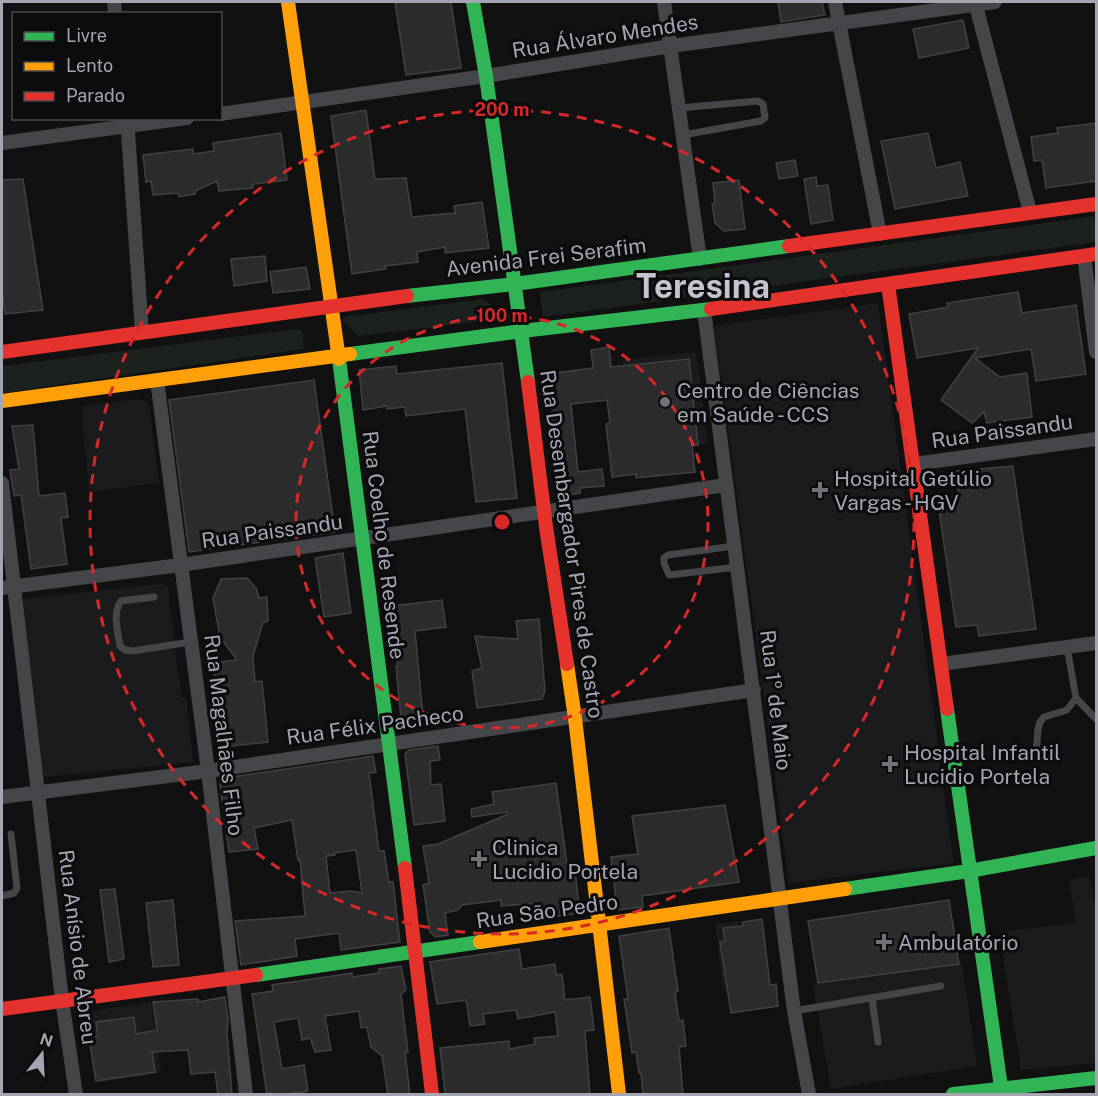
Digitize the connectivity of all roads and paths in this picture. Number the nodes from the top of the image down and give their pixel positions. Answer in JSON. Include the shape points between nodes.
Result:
{"nodes":[{"id":1,"x":288,"y":2,"type":"edge"},
{"id":2,"x":473,"y":2,"type":"edge"},
{"id":3,"x":664,"y":2,"type":"edge"},
{"id":4,"x":835,"y":2,"type":"edge"},
{"id":5,"x":995,"y":2,"type":"edge"},
{"id":6,"x":975,"y":3,"type":"edge"},
{"id":7,"x":841,"y":23,"type":"junction"},
{"id":8,"x":671,"y":46,"type":"junction"},
{"id":9,"x":486,"y":76,"type":"junction"},
{"id":10,"x":301,"y":103,"type":"junction"},
{"id":11,"x":679,"y":108,"type":"junction"},
{"id":12,"x":222,"y":114,"type":"edge"},
{"id":13,"x":163,"y":120,"type":"edge"},
{"id":14,"x":127,"y":123,"type":"edge"},
{"id":15,"x":683,"y":135,"type":"junction"},
{"id":16,"x":2,"y":143,"type":"edge"},
{"id":17,"x":1096,"y":204,"type":"edge"},
{"id":18,"x":1030,"y":212,"type":"junction"},
{"id":19,"x":880,"y":234,"type":"junction"},
{"id":20,"x":1090,"y":255,"type":"edge"},
{"id":21,"x":700,"y":259,"type":"junction"},
{"id":22,"x":515,"y":284,"type":"junction"},
{"id":23,"x":888,"y":284,"type":"junction"},
{"id":24,"x":331,"y":305,"type":"junction"},
{"id":25,"x":704,"y":310,"type":"junction"},
{"id":26,"x":522,"y":331,"type":"junction"},
{"id":27,"x":142,"y":332,"type":"junction"},
{"id":28,"x":2,"y":352,"type":"edge"},
{"id":29,"x":1096,"y":352,"type":"edge"},
{"id":30,"x":338,"y":355,"type":"junction"},
{"id":31,"x":157,"y":380,"type":"junction"},
{"id":32,"x":2,"y":401,"type":"edge"},
{"id":33,"x":1096,"y":439,"type":"edge"},
{"id":34,"x":914,"y":464,"type":"junction"},
{"id":35,"x":2,"y":483,"type":"edge"},
{"id":36,"x":726,"y":485,"type":"junction"},
{"id":37,"x":544,"y":511,"type":"junction"},
{"id":38,"x":362,"y":539,"type":"junction"},
{"id":39,"x":734,"y":546,"type":"junction"},
{"id":40,"x":180,"y":565,"type":"junction"},
{"id":41,"x":737,"y":567,"type":"junction"},
{"id":42,"x":7,"y":587,"type":"edge"},
{"id":43,"x":153,"y":597,"type":"dead end"},
{"id":44,"x":190,"y":642,"type":"junction"},
{"id":45,"x":1096,"y":643,"type":"edge"},
{"id":46,"x":1067,"y":647,"type":"junction"},
{"id":47,"x":941,"y":664,"type":"junction"},
{"id":48,"x":754,"y":690,"type":"junction"},
{"id":49,"x":1077,"y":698,"type":"junction"},
{"id":50,"x":575,"y":718,"type":"junction"},
{"id":51,"x":1096,"y":719,"type":"edge"},
{"id":52,"x":388,"y":743,"type":"junction"},
{"id":53,"x":1036,"y":755,"type":"dead end"},
{"id":54,"x":208,"y":771,"type":"junction"},
{"id":55,"x":38,"y":792,"type":"junction"},
{"id":56,"x":2,"y":798,"type":"edge"},
{"id":57,"x":11,"y":834,"type":"dead end"},
{"id":58,"x":1096,"y":848,"type":"edge"},
{"id":59,"x":969,"y":871,"type":"junction"},
{"id":60,"x":2,"y":896,"type":"edge"},
{"id":61,"x":780,"y":899,"type":"junction"},
{"id":62,"x":600,"y":924,"type":"junction"},
{"id":63,"x":416,"y":951,"type":"junction"},
{"id":64,"x":233,"y":978,"type":"junction"},
{"id":65,"x":941,"y":986,"type":"dead end"},
{"id":66,"x":872,"y":998,"type":"junction"},
{"id":67,"x":62,"y":1000,"type":"junction"},
{"id":68,"x":2,"y":1009,"type":"edge"},
{"id":69,"x":794,"y":1011,"type":"junction"},
{"id":70,"x":878,"y":1042,"type":"dead end"},
{"id":71,"x":1096,"y":1078,"type":"edge"},
{"id":72,"x":1001,"y":1092,"type":"edge"},
{"id":73,"x":76,"y":1095,"type":"edge"},
{"id":74,"x":246,"y":1095,"type":"edge"},
{"id":75,"x":432,"y":1095,"type":"edge"},
{"id":76,"x":619,"y":1095,"type":"edge"},
{"id":77,"x":809,"y":1095,"type":"edge"},
{"id":78,"x":953,"y":1095,"type":"edge"}],
"edges":[{"from":1,"to":10,"type":"main road","name":"Rua Coelho de Resende"},
{"from":2,"to":9,"type":"main road","name":"Rua Desembargador Pires de Castro"},
{"from":3,"to":8,"type":"street"},
{"from":4,"to":7,"type":"street"},
{"from":5,"to":6,"type":"street","name":"Rua Álvaro Mendes"},
{"from":6,"to":7,"type":"street","name":"Rua Álvaro Mendes"},
{"from":6,"to":18,"type":"street"},
{"from":7,"to":8,"type":"street","name":"Rua Álvaro Mendes"},
{"from":7,"to":19,"type":"street"},
{"from":8,"to":9,"type":"street","name":"Rua Álvaro Mendes"},
{"from":8,"to":11,"type":"street"},
{"from":9,"to":10,"type":"street","name":"Rua Álvaro Mendes"},
{"from":9,"to":22,"type":"main road","name":"Rua Desembargador Pires de Castro"},
{"from":10,"to":12,"type":"street","name":"Rua Álvaro Mendes"},
{"from":10,"to":24,"type":"main road","name":"Rua Coelho de Resende"},
{"from":11,"to":15,"type":"street"},
{"from":11,"to":15,"type":"lane","via":[[758,101],[766,114],[761,121]]},
{"from":13,"to":14,"type":"street"},
{"from":14,"to":16,"type":"street"},
{"from":14,"to":27,"type":"street"},
{"from":15,"to":21,"type":"street"},
{"from":17,"to":18,"type":"main road","name":"Avenida Frei Serafim"},
{"from":18,"to":19,"type":"main road","name":"Avenida Frei Serafim"},
{"from":19,"to":21,"type":"main road","name":"Avenida Frei Serafim"},
{"from":20,"to":23,"type":"main road"},
{"from":20,"to":29,"type":"street"},
{"from":21,"to":22,"type":"main road","name":"Avenida Frei Serafim"},
{"from":22,"to":24,"type":"main road","name":"Avenida Frei Serafim"},
{"from":22,"to":26,"type":"main road","name":"Rua Desembargador Pires de Castro"},
{"from":23,"to":25,"type":"main road"},
{"from":23,"to":34,"type":"main road"},
{"from":24,"to":27,"type":"main road","name":"Avenida Frei Serafim"},
{"from":24,"to":30,"type":"main road","name":"Rua Coelho de Resende"},
{"from":25,"to":26,"type":"main road"},
{"from":25,"to":36,"type":"street","name":"Rua 1º de Maio"},
{"from":26,"to":30,"type":"main road"},
{"from":26,"to":37,"type":"main road","name":"Rua Desembargador Pires de Castro"},
{"from":27,"to":28,"type":"main road","name":"Avenida Frei Serafim"},
{"from":30,"to":31,"type":"main road"},
{"from":30,"to":38,"type":"main road","name":"Rua Coelho de Resende"},
{"from":31,"to":32,"type":"main road"},
{"from":31,"to":40,"type":"street","name":"Rua Magalhães Filho"},
{"from":33,"to":34,"type":"street","name":"Rua Paissandu"},
{"from":34,"to":47,"type":"main road"},
{"from":35,"to":42,"type":"street","name":"Rua Anísio de Abreu"},
{"from":36,"to":37,"type":"street","name":"Rua Paissandu"},
{"from":36,"to":39,"type":"street","name":"Rua 1º de Maio"},
{"from":37,"to":38,"type":"street","name":"Rua Paissandu"},
{"from":37,"to":50,"type":"main road","name":"Rua Desembargador Pires de Castro"},
{"from":38,"to":40,"type":"street","name":"Rua Paissandu"},
{"from":38,"to":52,"type":"main road","name":"Rua Coelho de Resende"},
{"from":39,"to":41,"type":"street","name":"Rua 1º de Maio"},
{"from":39,"to":41,"type":"lane","via":[[668,555],[664,562],[669,575]]},
{"from":40,"to":42,"type":"street","name":"Rua Paissandu"},
{"from":40,"to":44,"type":"street","name":"Rua Magalhães Filho"},
{"from":41,"to":48,"type":"street","name":"Rua 1º de Maio"},
{"from":42,"to":55,"type":"street","name":"Rua Anísio de Abreu"},
{"from":43,"to":44,"type":"lane","via":[[121,601],[117,606],[120,646],[134,651]]},
{"from":44,"to":54,"type":"street","name":"Rua Magalhães Filho"},
{"from":45,"to":46,"type":"street"},
{"from":46,"to":47,"type":"street"},
{"from":46,"to":49,"type":"lane"},
{"from":47,"to":59,"type":"main road"},
{"from":48,"to":50,"type":"street","name":"Rua Félix Pacheco"},
{"from":48,"to":61,"type":"street","name":"Rua 1º de Maio"},
{"from":49,"to":51,"type":"lane"},
{"from":49,"to":53,"type":"lane","via":[[1066,710],[1040,722]]},
{"from":50,"to":52,"type":"street","name":"Rua Félix Pacheco"},
{"from":50,"to":62,"type":"main road","name":"Rua Desembargador Pires de Castro"},
{"from":52,"to":54,"type":"street","name":"Rua Félix Pacheco"},
{"from":52,"to":63,"type":"main road","name":"Rua Coelho de Resende"},
{"from":54,"to":55,"type":"street","name":"Rua Félix Pacheco"},
{"from":54,"to":64,"type":"street","name":"Rua Magalhães Filho"},
{"from":55,"to":56,"type":"street","name":"Rua Félix Pacheco"},
{"from":55,"to":67,"type":"street","name":"Rua Anísio de Abreu"},
{"from":57,"to":60,"type":"lane","via":[[17,888],[15,893]]},
{"from":58,"to":59,"type":"main road","name":"Rua São Pedro"},
{"from":59,"to":61,"type":"main road","name":"Rua São Pedro"},
{"from":59,"to":72,"type":"main road"},
{"from":61,"to":62,"type":"main road","name":"Rua São Pedro"},
{"from":61,"to":69,"type":"street","name":"Rua 1º de Maio"},
{"from":62,"to":63,"type":"main road","name":"Rua São Pedro"},
{"from":62,"to":76,"type":"main road","name":"Rua Desembargador Pires de Castro"},
{"from":63,"to":64,"type":"main road","name":"Rua São Pedro"},
{"from":63,"to":75,"type":"main road","name":"Rua Coelho de Resende"},
{"from":64,"to":67,"type":"main road","name":"Rua São Pedro"},
{"from":64,"to":74,"type":"street","name":"Rua Magalhães Filho"},
{"from":65,"to":66,"type":"lane"},
{"from":66,"to":69,"type":"lane"},
{"from":66,"to":70,"type":"lane"},
{"from":67,"to":68,"type":"main road","name":"Rua São Pedro"},
{"from":67,"to":73,"type":"street","name":"Rua Anísio de Abreu"},
{"from":69,"to":77,"type":"street","name":"Rua 1º de Maio"},
{"from":71,"to":72,"type":"main road"},
{"from":72,"to":78,"type":"main road"}]}
